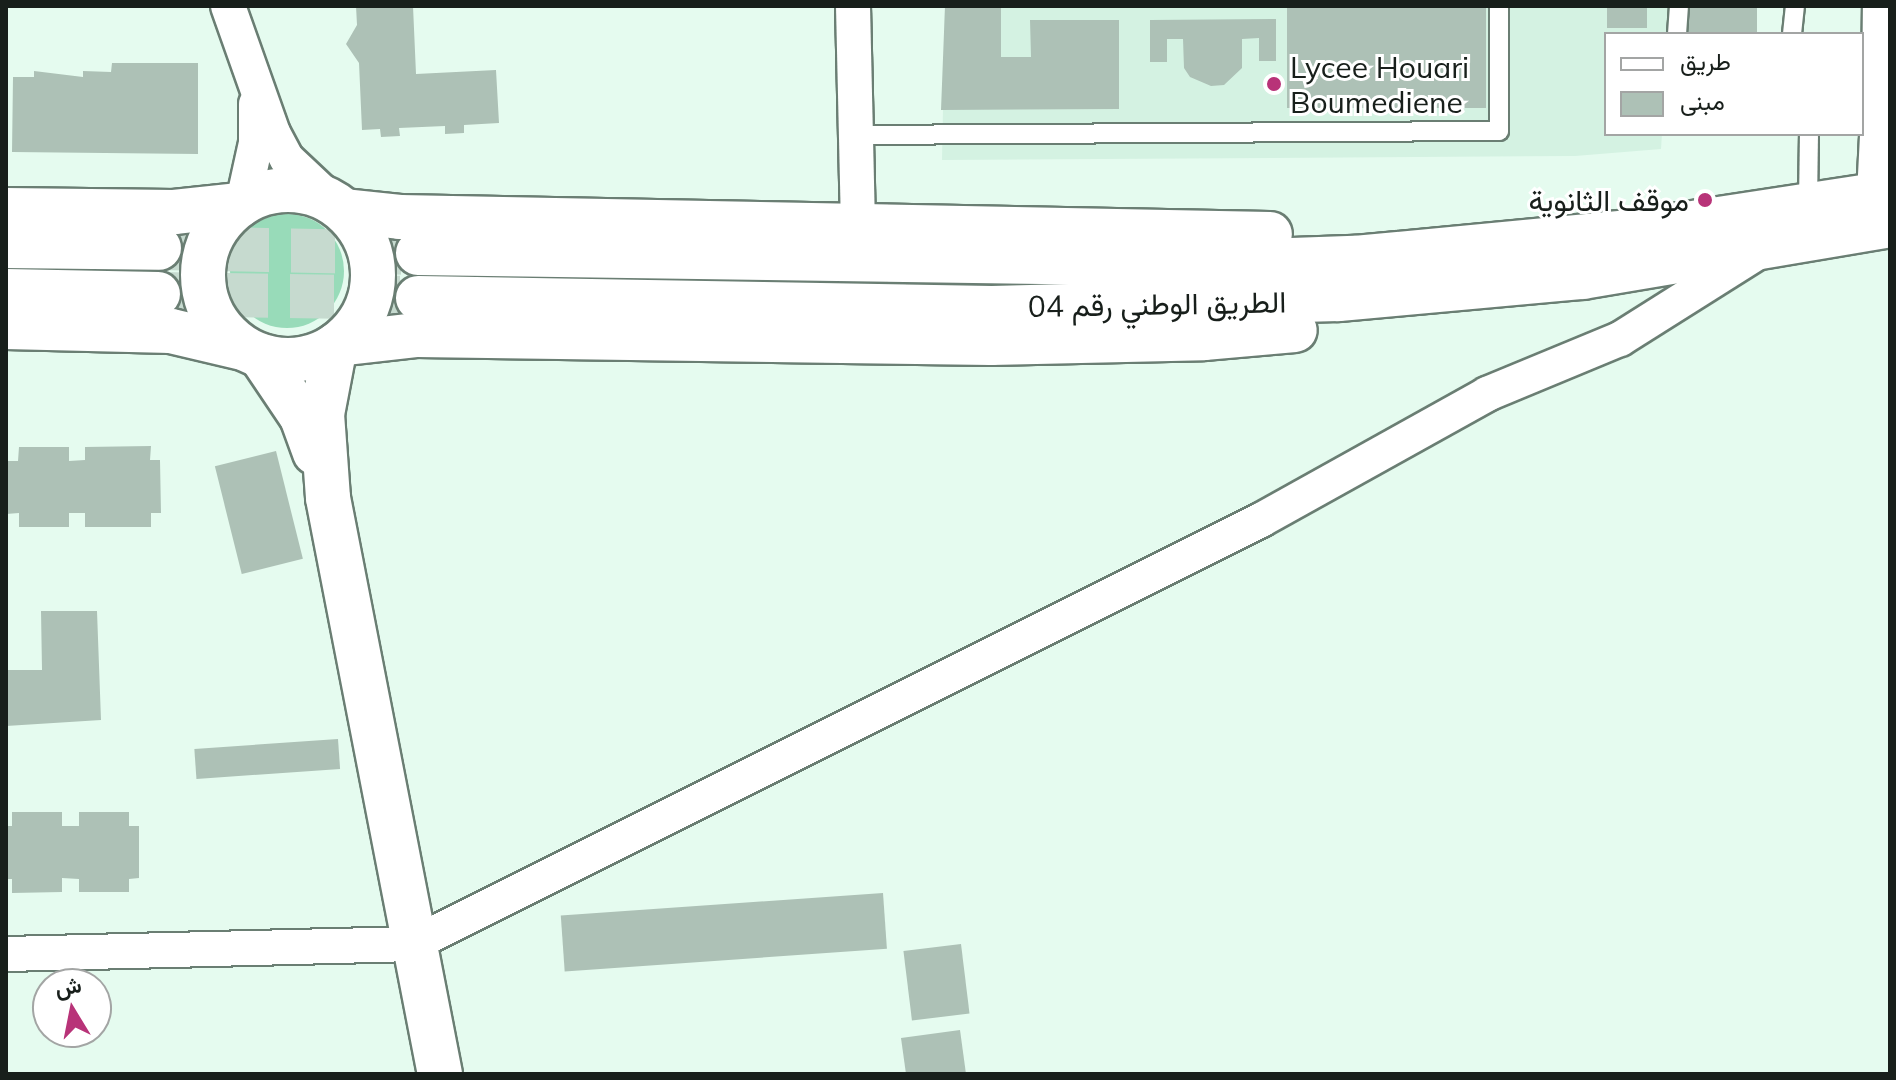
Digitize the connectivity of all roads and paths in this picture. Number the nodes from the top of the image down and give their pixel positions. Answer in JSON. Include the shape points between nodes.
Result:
{"nodes":[{"id":1,"x":228,"y":6,"type":"edge"},
{"id":2,"x":853,"y":6,"type":"edge"},
{"id":3,"x":1499,"y":6,"type":"edge"},
{"id":4,"x":1679,"y":6,"type":"edge"},
{"id":5,"x":1795,"y":6,"type":"edge"},
{"id":6,"x":1880,"y":6,"type":"edge"},
{"id":7,"x":1677,"y":32,"type":"edge"},
{"id":8,"x":1792,"y":32,"type":"edge"},
{"id":9,"x":256,"y":92,"type":"junction"},
{"id":10,"x":1884,"y":94,"type":"edge"},
{"id":11,"x":856,"y":135,"type":"junction"},
{"id":12,"x":1809,"y":136,"type":"edge"},
{"id":13,"x":241,"y":204,"type":"junction"},
{"id":14,"x":1808,"y":204,"type":"junction"},
{"id":15,"x":1885,"y":204,"type":"edge"},
{"id":16,"x":339,"y":206,"type":"junction"},
{"id":17,"x":6,"y":210,"type":"edge"},
{"id":18,"x":858,"y":224,"type":"junction"},
{"id":19,"x":1641,"y":231,"type":"junction"},
{"id":20,"x":1770,"y":244,"type":"junction"},
{"id":21,"x":6,"y":246,"type":"edge"},
{"id":22,"x":159,"y":248,"type":"tunnel mouth"},
{"id":23,"x":418,"y":253,"type":"tunnel mouth"},
{"id":24,"x":1583,"y":277,"type":"junction"},
{"id":25,"x":6,"y":291,"type":"edge"},
{"id":26,"x":158,"y":294,"type":"tunnel mouth"},
{"id":27,"x":418,"y":298,"type":"tunnel mouth"},
{"id":28,"x":6,"y":327,"type":"edge"},
{"id":29,"x":337,"y":345,"type":"junction"},
{"id":30,"x":252,"y":352,"type":"junction"},
{"id":31,"x":328,"y":498,"type":"junction"},
{"id":32,"x":413,"y":944,"type":"junction"},
{"id":33,"x":6,"y":954,"type":"edge"},
{"id":34,"x":440,"y":1074,"type":"edge"}],
"edges":[{"from":1,"to":9,"type":"street"},
{"from":2,"to":11,"type":"street"},
{"from":3,"to":11,"type":"lane","via":[[1499,131]]},
{"from":4,"to":7,"type":"lane"},
{"from":5,"to":8,"type":"lane"},
{"from":6,"to":10,"type":"street"},
{"from":9,"to":13,"type":"street","via":[[256,143]]},
{"from":9,"to":16,"type":"street","via":[[287,159]]},
{"from":10,"to":15,"type":"street"},
{"from":11,"to":18,"type":"street"},
{"from":12,"to":14,"type":"lane"},
{"from":13,"to":16,"type":"main road","via":[[288,189]]},
{"from":13,"to":17,"type":"main road","via":[[174,212]]},
{"from":13,"to":30,"type":"main road","via":[[219,224],[206,249],[202,277],[208,305],[222,329]]},
{"from":14,"to":15,"type":"main road","name":"الطريق الوطني رقم 04"},
{"from":14,"to":19,"type":"main road","name":"الطريق الوطني رقم 04"},
{"from":15,"to":20,"type":"main road","name":"الطريق الوطني رقم 04"},
{"from":16,"to":18,"type":"main road"},
{"from":16,"to":29,"type":"main road","via":[[362,231],[374,279],[369,304]]},
{"from":18,"to":19,"type":"main road","via":[[1346,236]]},
{"from":19,"to":23,"type":"main road","name":"الطريق الوطني رقم 04","via":[[1355,258],[1179,264]]},
{"from":20,"to":24,"type":"main road","name":"الطريق الوطني رقم 04"},
{"from":20,"to":32,"type":"street","via":[[1620,339],[1487,394],[1261,520]]},
{"from":21,"to":22,"type":"main road"},
{"from":24,"to":27,"type":"main road","name":"الطريق الوطني رقم 04","via":[[1456,293],[1212,306],[992,308]]},
{"from":24,"to":29,"type":"main road","via":[[1391,317],[1204,338],[991,343],[417,335]]},
{"from":25,"to":26,"type":"main road"},
{"from":28,"to":30,"type":"main road","via":[[171,331]]},
{"from":29,"to":30,"type":"main road","via":[[299,359]]},
{"from":29,"to":31,"type":"main road","via":[[322,414]]},
{"from":30,"to":31,"type":"main road","via":[[302,417]]},
{"from":31,"to":32,"type":"main road"},
{"from":32,"to":33,"type":"street"},
{"from":32,"to":34,"type":"main road"}]}
